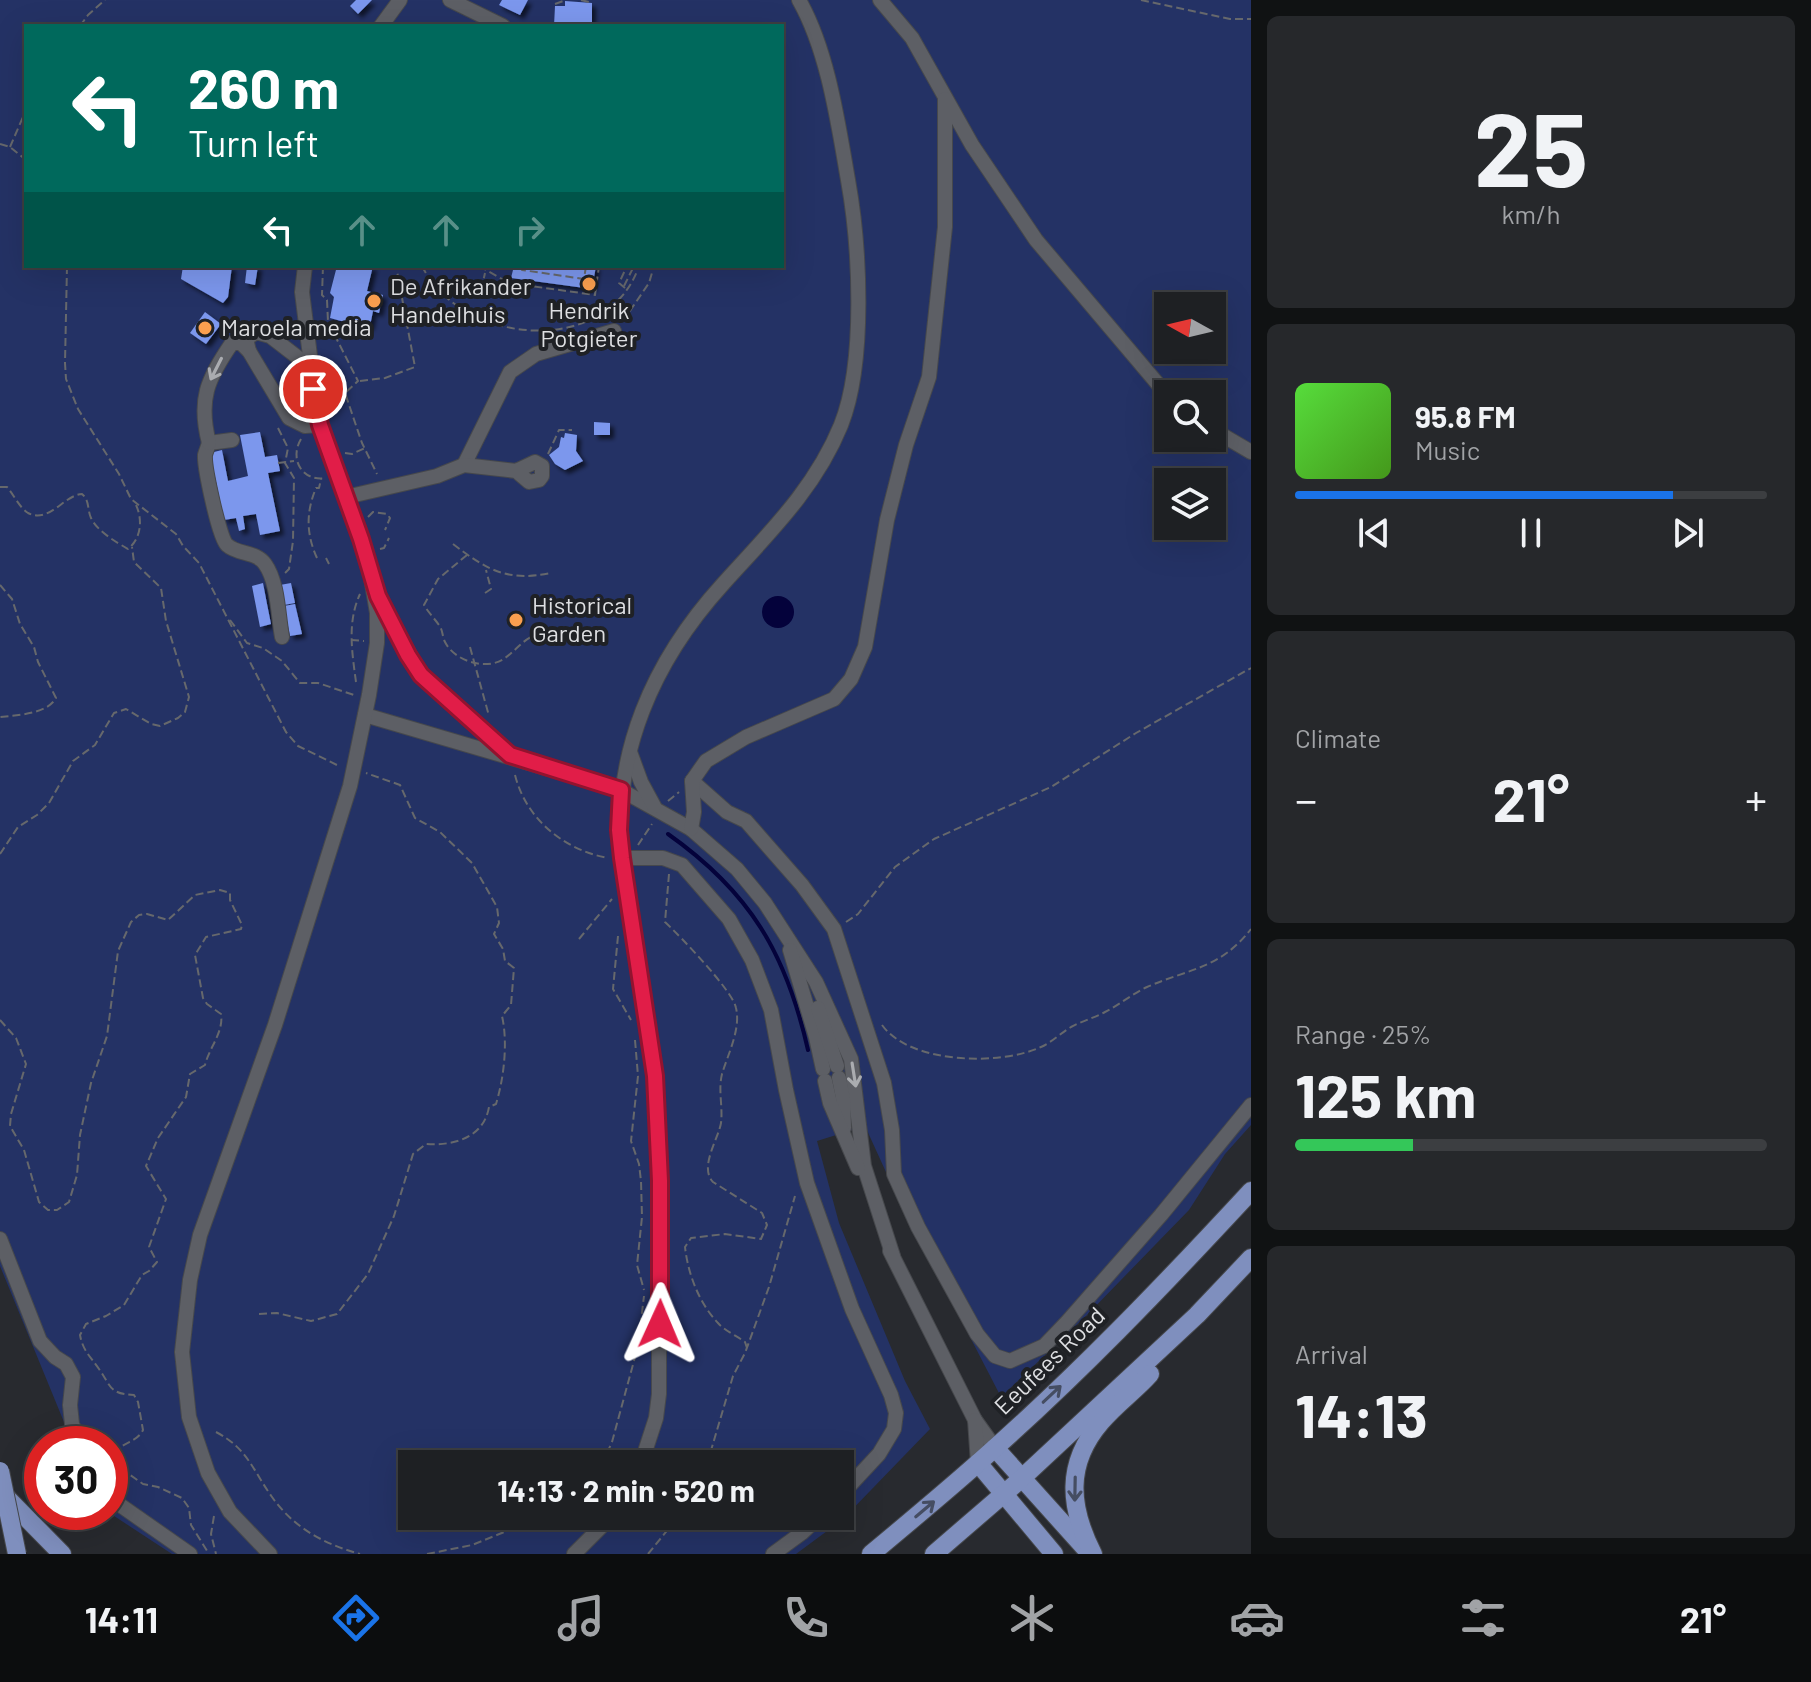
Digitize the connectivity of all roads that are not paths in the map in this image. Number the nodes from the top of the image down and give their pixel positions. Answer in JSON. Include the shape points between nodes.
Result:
{"nodes":[{"id":1,"x":400,"y":0,"type":"edge"},
{"id":2,"x":450,"y":0,"type":"edge"},
{"id":3,"x":799,"y":0,"type":"edge"},
{"id":4,"x":880,"y":0,"type":"edge"},
{"id":5,"x":891,"y":6,"type":"edge"},
{"id":6,"x":382,"y":24,"type":"edge"},
{"id":7,"x":499,"y":24,"type":"edge"},
{"id":8,"x":945,"y":99,"type":"junction"},
{"id":9,"x":305,"y":268,"type":"edge"},
{"id":10,"x":614,"y":331,"type":"road end"},
{"id":11,"x":249,"y":351,"type":"junction"},
{"id":12,"x":311,"y":365,"type":"junction"},
{"id":13,"x":1154,"y":380,"type":"edge"},
{"id":14,"x":320,"y":425,"type":"junction"},
{"id":15,"x":1226,"y":437,"type":"edge"},
{"id":16,"x":232,"y":440,"type":"dead end"},
{"id":17,"x":209,"y":443,"type":"junction"},
{"id":18,"x":1251,"y":452,"type":"edge"},
{"id":19,"x":539,"y":464,"type":"road end"},
{"id":20,"x":464,"y":465,"type":"junction"},
{"id":21,"x":346,"y":497,"type":"junction"},
{"id":22,"x":368,"y":585,"type":"junction"},
{"id":23,"x":282,"y":637,"type":"dead end"},
{"id":24,"x":365,"y":715,"type":"junction"},
{"id":25,"x":629,"y":751,"type":"junction"},
{"id":26,"x":518,"y":765,"type":"junction"},
{"id":27,"x":692,"y":781,"type":"junction"},
{"id":28,"x":621,"y":790,"type":"junction"},
{"id":29,"x":656,"y":811,"type":"junction"},
{"id":30,"x":691,"y":829,"type":"junction"},
{"id":31,"x":622,"y":858,"type":"junction"},
{"id":32,"x":784,"y":930,"type":"junction"},
{"id":33,"x":1251,"y":1105,"type":"edge"},
{"id":34,"x":1251,"y":1191,"type":"edge"},
{"id":35,"x":0,"y":1239,"type":"edge"},
{"id":36,"x":893,"y":1256,"type":"junction"},
{"id":37,"x":1251,"y":1258,"type":"edge"},
{"id":38,"x":1197,"y":1315,"type":"junction"},
{"id":39,"x":975,"y":1420,"type":"junction"},
{"id":40,"x":73,"y":1426,"type":"edge"},
{"id":41,"x":995,"y":1448,"type":"junction"},
{"id":42,"x":646,"y":1450,"type":"edge"},
{"id":43,"x":978,"y":1463,"type":"junction"},
{"id":44,"x":0,"y":1471,"type":"edge"},
{"id":45,"x":1021,"y":1479,"type":"junction"},
{"id":46,"x":854,"y":1481,"type":"edge"},
{"id":47,"x":0,"y":1491,"type":"edge"},
{"id":48,"x":1003,"y":1495,"type":"junction"},
{"id":49,"x":128,"y":1511,"type":"edge"},
{"id":50,"x":598,"y":1530,"type":"edge"},
{"id":51,"x":805,"y":1530,"type":"edge"},
{"id":52,"x":17,"y":1554,"type":"edge"},
{"id":53,"x":62,"y":1554,"type":"edge"},
{"id":54,"x":190,"y":1554,"type":"edge"},
{"id":55,"x":270,"y":1554,"type":"edge"},
{"id":56,"x":574,"y":1554,"type":"edge"},
{"id":57,"x":773,"y":1554,"type":"edge"},
{"id":58,"x":871,"y":1554,"type":"edge"},
{"id":59,"x":934,"y":1554,"type":"edge"},
{"id":60,"x":1054,"y":1554,"type":"edge"},
{"id":61,"x":1092,"y":1554,"type":"edge"}],
"edges":[{"from":1,"to":6,"type":"street"},
{"from":2,"to":7,"type":"street"},
{"from":3,"to":25,"type":"street","via":[[824,64],[851,196],[857,317],[852,393],[827,455],[805,490],[673,649],[651,689]]},
{"from":4,"to":5,"type":"street"},
{"from":5,"to":8,"type":"street"},
{"from":8,"to":13,"type":"street","via":[[1036,240]]},
{"from":8,"to":27,"type":"street","via":[[945,227],[929,377],[887,520],[865,647],[851,679],[834,699],[746,737],[706,761]]},
{"from":9,"to":12,"type":"street","via":[[302,292]]},
{"from":10,"to":20,"type":"street","via":[[536,354],[510,372]]},
{"from":11,"to":12,"type":"street","via":[[246,339],[256,332]]},
{"from":11,"to":14,"type":"street","via":[[289,418],[305,426]]},
{"from":11,"to":17,"type":"street","one_way":true,"via":[[232,343],[204,394]]},
{"from":12,"to":14,"type":"street"},
{"from":14,"to":21,"type":"street"},
{"from":15,"to":18,"type":"street"},
{"from":16,"to":17,"type":"street"},
{"from":17,"to":23,"type":"street","via":[[205,456],[221,536],[225,544],[266,565]]},
{"from":19,"to":20,"type":"street","via":[[531,462],[516,471]]},
{"from":20,"to":21,"type":"street"},
{"from":21,"to":22,"type":"street"},
{"from":22,"to":24,"type":"street","via":[[377,628]]},
{"from":22,"to":26,"type":"street","via":[[421,675]]},
{"from":24,"to":26,"type":"street"},
{"from":24,"to":55,"type":"street","via":[[350,786],[310,916],[207,1212],[190,1280],[182,1352],[185,1396],[199,1452],[218,1493]]},
{"from":25,"to":28,"type":"street"},
{"from":25,"to":29,"type":"street"},
{"from":26,"to":28,"type":"street"},
{"from":27,"to":30,"type":"street"},
{"from":27,"to":33,"type":"street","via":[[727,812],[746,821],[834,929],[884,1083],[894,1174],[977,1334],[995,1356],[1010,1361],[1044,1346]]},
{"from":28,"to":29,"type":"street"},
{"from":28,"to":31,"type":"street"},
{"from":29,"to":30,"type":"street"},
{"from":30,"to":32,"type":"street","via":[[737,869]]},
{"from":31,"to":42,"type":"street","via":[[655,1076],[659,1140],[659,1394]]},
{"from":31,"to":46,"type":"street","via":[[652,857],[682,865],[729,919],[771,1010],[807,1183],[896,1413],[894,1429],[879,1454]]},
{"from":32,"to":36,"type":"street","via":[[831,1073],[830,1103]]},
{"from":32,"to":36,"type":"street","one_way":true,"via":[[816,982],[851,1059],[864,1166]]},
{"from":41,"to":34,"type":"main road","name":"Eeufees Road","one_way":true},
{"from":35,"to":40,"type":"street","via":[[40,1341],[73,1377]]},
{"from":36,"to":39,"type":"street"},
{"from":37,"to":38,"type":"main road"},
{"from":38,"to":45,"type":"main road"},
{"from":38,"to":61,"type":"main road","one_way":true,"via":[[1155,1368],[1101,1422],[1080,1457],[1075,1513]]},
{"from":39,"to":41,"type":"street"},
{"from":39,"to":43,"type":"street"},
{"from":41,"to":43,"type":"main road","name":"Eeufees Road"},
{"from":41,"to":45,"type":"main road"},
{"from":43,"to":48,"type":"main road"},
{"from":58,"to":43,"type":"main road","name":"Eeufees Road","one_way":true},
{"from":44,"to":52,"type":"main road","bridge":true},
{"from":45,"to":48,"type":"main road"},
{"from":45,"to":61,"type":"main road"},
{"from":47,"to":53,"type":"main road"},
{"from":48,"to":59,"type":"main road"},
{"from":48,"to":60,"type":"main road"},
{"from":49,"to":54,"type":"street"},
{"from":50,"to":56,"type":"street"},
{"from":51,"to":57,"type":"street"}]}
